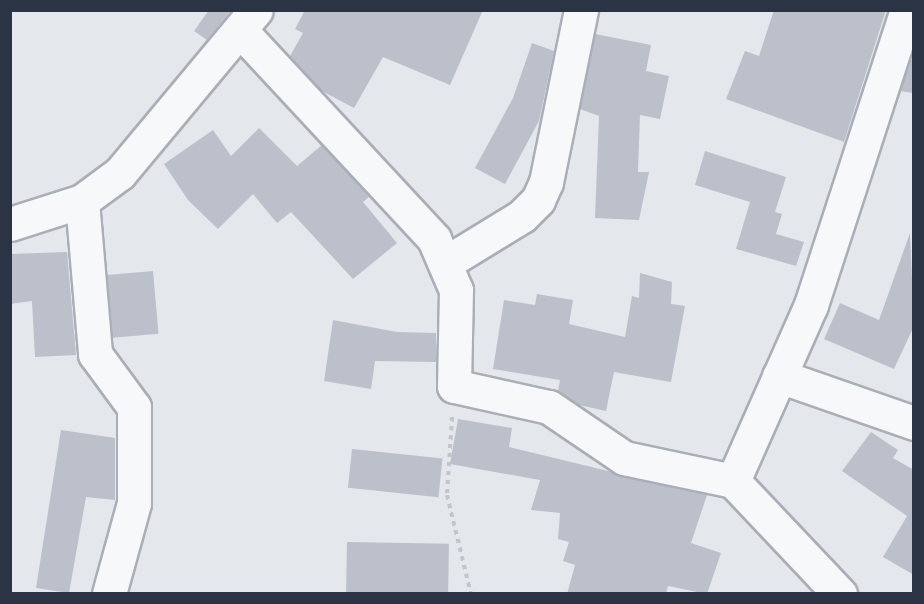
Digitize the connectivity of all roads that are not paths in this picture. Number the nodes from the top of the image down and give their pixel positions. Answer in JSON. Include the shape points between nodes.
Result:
{"nodes":[{"id":1,"x":581,"y":10,"type":"edge"},
{"id":2,"x":907,"y":10,"type":"edge"},
{"id":3,"x":248,"y":20,"type":"edge"},
{"id":4,"x":82,"y":201,"type":"junction"},
{"id":5,"x":10,"y":224,"type":"edge"},
{"id":6,"x":447,"y":262,"type":"junction"},
{"id":7,"x":779,"y":376,"type":"junction"},
{"id":8,"x":914,"y":423,"type":"edge"},
{"id":9,"x":733,"y":481,"type":"junction"},
{"id":10,"x":109,"y":594,"type":"edge"},
{"id":11,"x":840,"y":594,"type":"edge"}],
"edges":[{"from":1,"to":6,"type":"street","via":[[546,182],[538,200],[522,216]]},
{"from":2,"to":7,"type":"street","via":[[811,305]]},
{"from":3,"to":4,"type":"street","via":[[120,173]]},
{"from":3,"to":6,"type":"street","via":[[434,238]]},
{"from":4,"to":5,"type":"street"},
{"from":4,"to":10,"type":"street","via":[[95,354],[134,407],[134,503]]},
{"from":6,"to":9,"type":"street","via":[[456,290],[454,386],[549,407],[624,458]]},
{"from":7,"to":8,"type":"street"},
{"from":7,"to":9,"type":"street"},
{"from":9,"to":11,"type":"street"}]}
